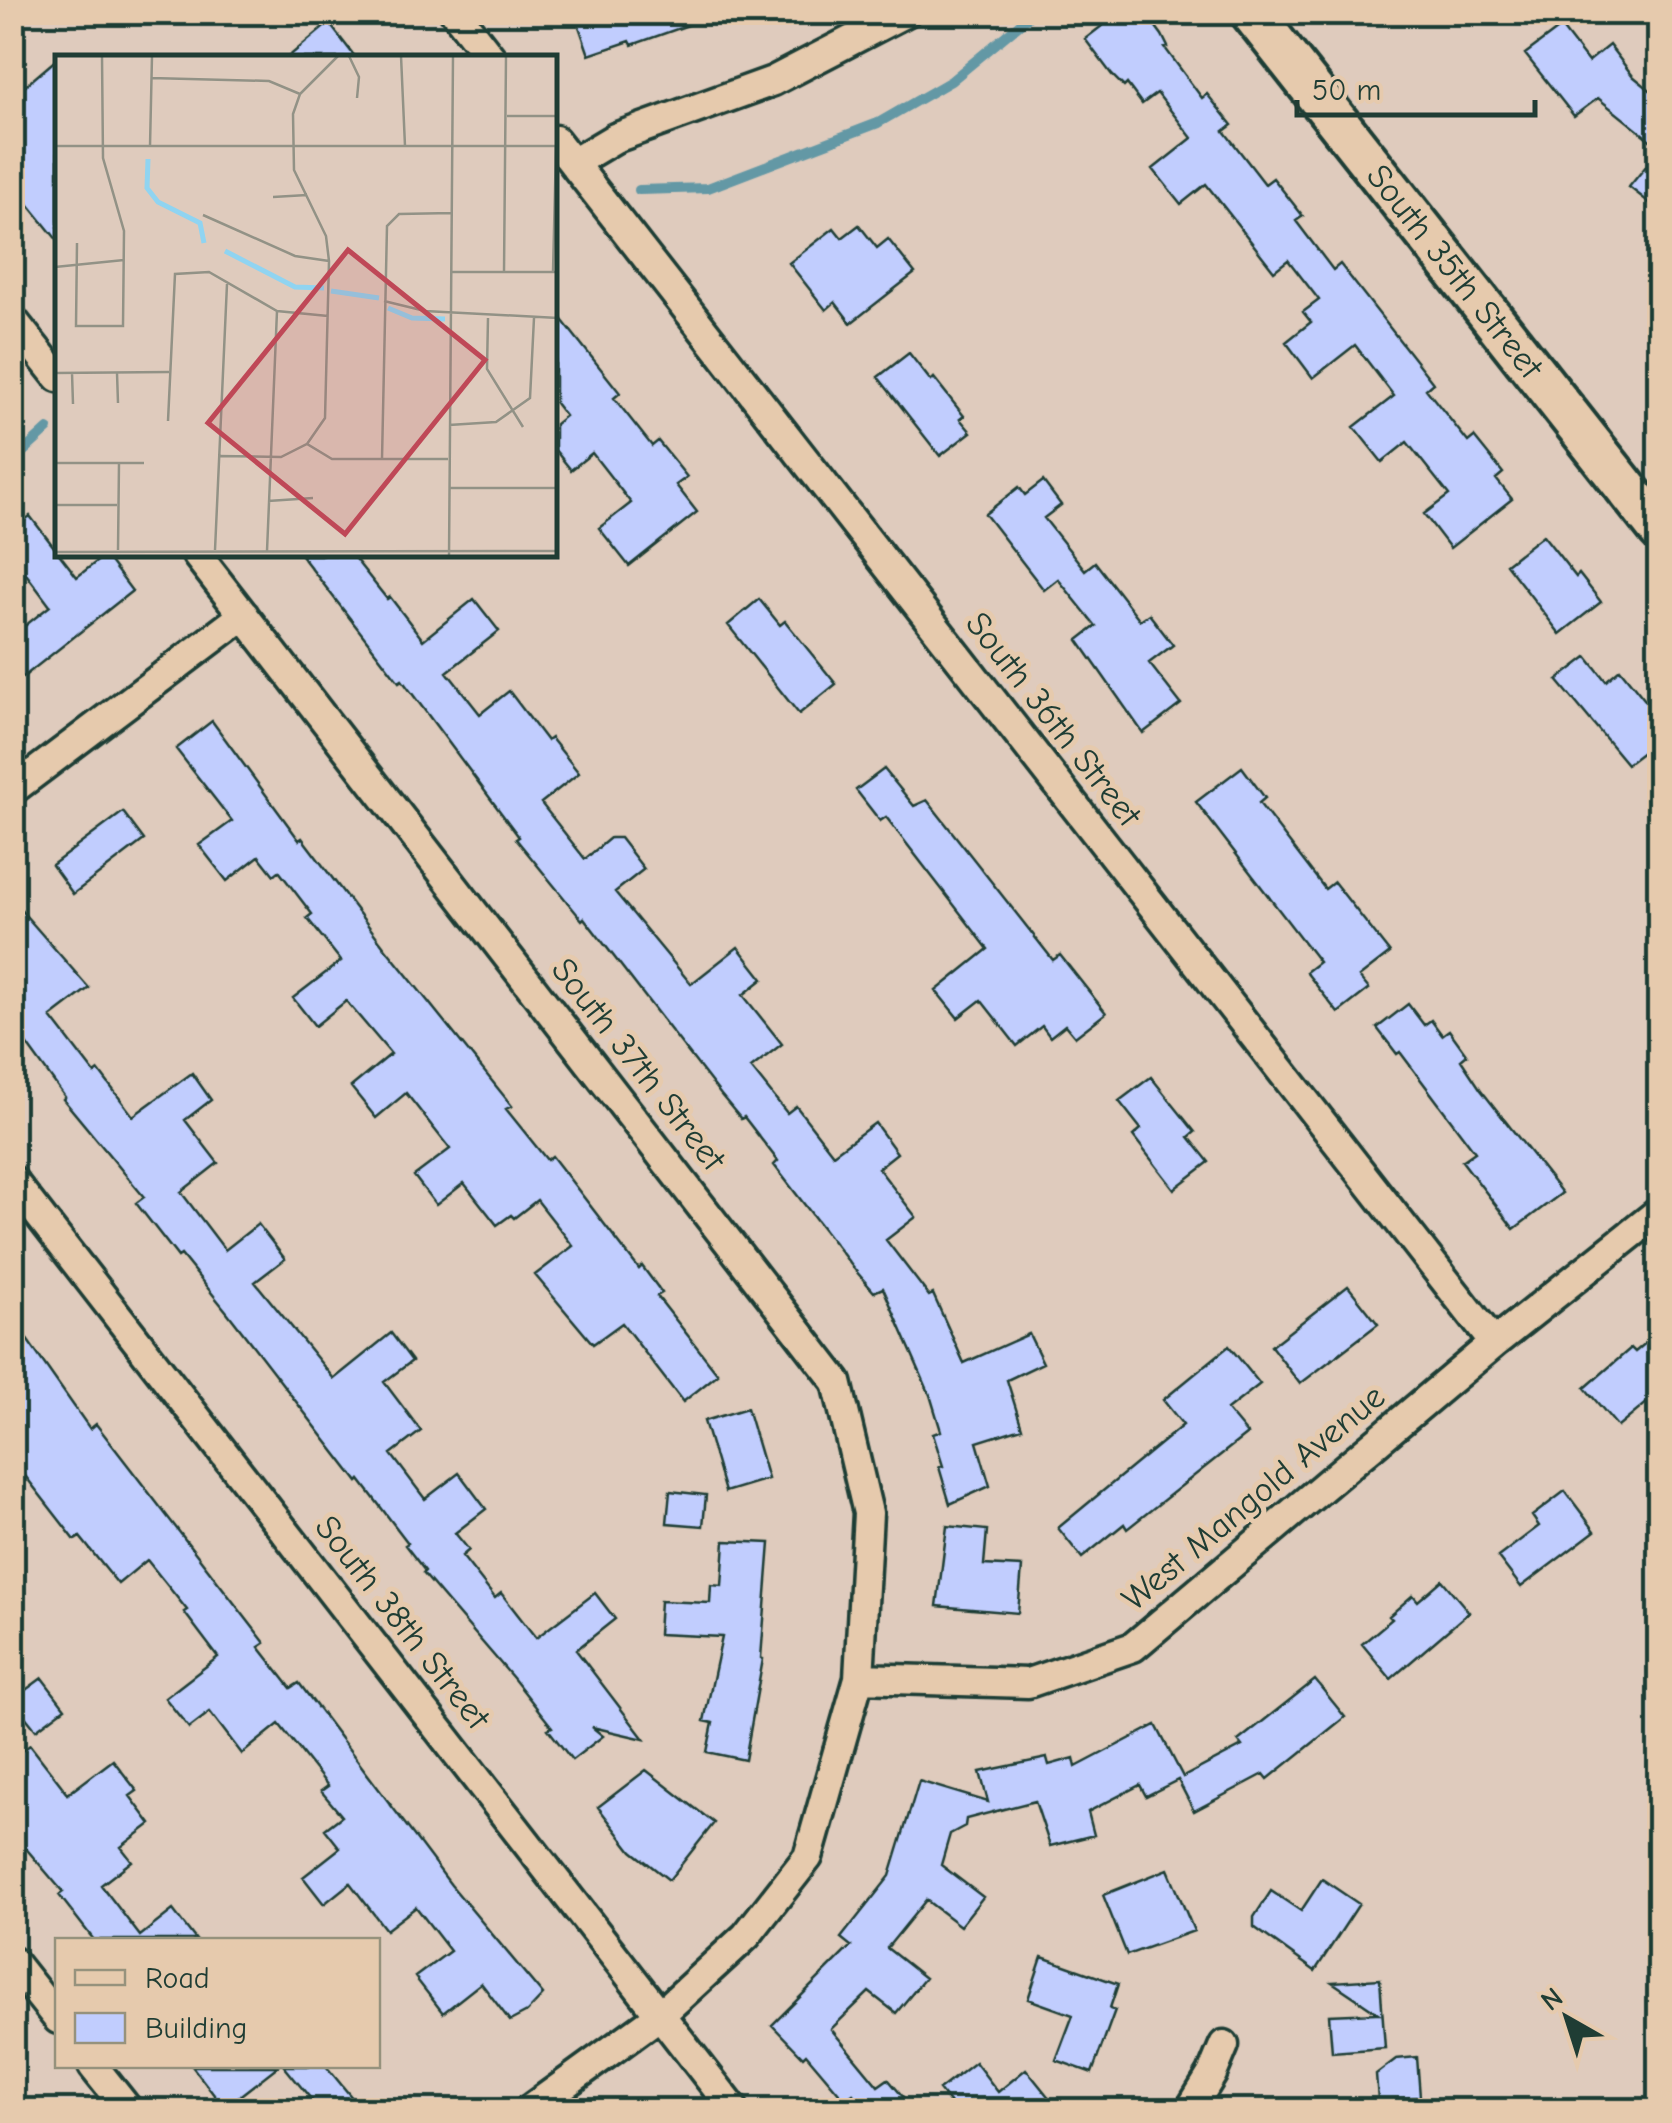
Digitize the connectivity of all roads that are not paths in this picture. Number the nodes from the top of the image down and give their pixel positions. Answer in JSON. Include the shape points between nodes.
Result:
{"nodes":[{"id":1,"x":456,"y":12,"type":"edge"},
{"id":2,"x":906,"y":12,"type":"edge"},
{"id":3,"x":1251,"y":12,"type":"edge"},
{"id":4,"x":488,"y":55,"type":"edge"},
{"id":5,"x":558,"y":144,"type":"edge"},
{"id":6,"x":573,"y":163,"type":"junction"},
{"id":7,"x":12,"y":319,"type":"edge"},
{"id":8,"x":55,"y":373,"type":"edge"},
{"id":9,"x":1660,"y":531,"type":"edge"},
{"id":10,"x":199,"y":558,"type":"edge"},
{"id":11,"x":244,"y":615,"type":"junction"},
{"id":12,"x":12,"y":790,"type":"edge"},
{"id":13,"x":12,"y":1180,"type":"edge"},
{"id":14,"x":1660,"y":1211,"type":"edge"},
{"id":15,"x":1494,"y":1344,"type":"junction"},
{"id":16,"x":858,"y":1678,"type":"junction"},
{"id":17,"x":12,"y":1961,"type":"edge"},
{"id":18,"x":55,"y":2015,"type":"edge"},
{"id":19,"x":660,"y":2015,"type":"junction"},
{"id":20,"x":1224,"y":2045,"type":"dead end"},
{"id":21,"x":95,"y":2068,"type":"edge"},
{"id":22,"x":128,"y":2110,"type":"edge"},
{"id":23,"x":529,"y":2110,"type":"edge"},
{"id":24,"x":734,"y":2110,"type":"edge"},
{"id":25,"x":1190,"y":2110,"type":"edge"}],
"edges":[{"from":1,"to":4,"type":"street"},
{"from":2,"to":6,"type":"street","via":[[773,81],[615,138]]},
{"from":3,"to":9,"type":"street","name":"South 35th Street"},
{"from":5,"to":6,"type":"street","name":"South 36th Street"},
{"from":6,"to":15,"type":"street","name":"South 36th Street"},
{"from":7,"to":8,"type":"street"},
{"from":10,"to":11,"type":"street","name":"South 37th Street"},
{"from":11,"to":12,"type":"street"},
{"from":11,"to":16,"type":"street","name":"South 37th Street","via":[[838,1382],[868,1513]]},
{"from":13,"to":19,"type":"street","name":"South 38th Street"},
{"from":14,"to":15,"type":"street","name":"West Mangold Avenue"},
{"from":15,"to":16,"type":"street","name":"West Mangold Avenue","via":[[1133,1647],[1028,1684]]},
{"from":16,"to":19,"type":"street","via":[[808,1857],[746,1936]]},
{"from":17,"to":18,"type":"street"},
{"from":19,"to":23,"type":"street"},
{"from":19,"to":24,"type":"street","name":"South 38th Street"},
{"from":20,"to":25,"type":"street"},
{"from":21,"to":22,"type":"street"}]}
